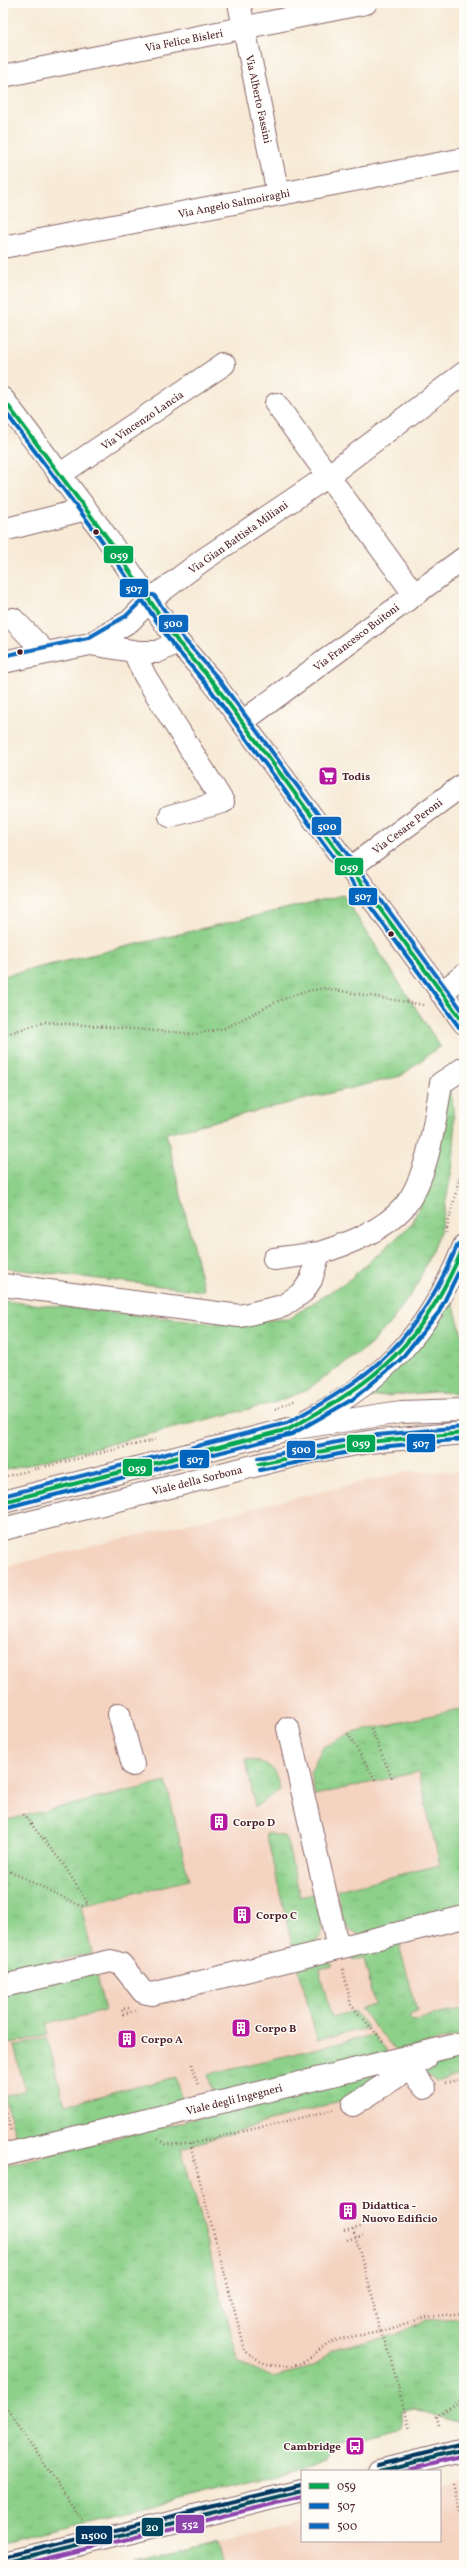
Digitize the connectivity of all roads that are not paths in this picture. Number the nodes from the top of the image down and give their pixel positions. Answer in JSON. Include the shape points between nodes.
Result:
{"nodes":[{"id":1,"x":239,"y":3,"type":"edge"},
{"id":2,"x":366,"y":3,"type":"edge"},
{"id":3,"x":244,"y":28,"type":"junction"},
{"id":4,"x":3,"y":76,"type":"edge"},
{"id":5,"x":464,"y":159,"type":"edge"},
{"id":6,"x":278,"y":194,"type":"junction"},
{"id":7,"x":3,"y":247,"type":"edge"},
{"id":8,"x":224,"y":364,"type":"dead end"},
{"id":9,"x":464,"y":373,"type":"edge"},
{"id":10,"x":3,"y":399,"type":"edge"},
{"id":11,"x":276,"y":404,"type":"dead end"},
{"id":12,"x":10,"y":419,"type":"edge"},
{"id":13,"x":59,"y":475,"type":"junction"},
{"id":14,"x":328,"y":476,"type":"junction"},
{"id":15,"x":86,"y":509,"type":"junction"},
{"id":16,"x":3,"y":530,"type":"edge"},
{"id":17,"x":464,"y":558,"type":"edge"},
{"id":18,"x":414,"y":594,"type":"junction"},
{"id":19,"x":150,"y":600,"type":"junction"},
{"id":20,"x":13,"y":619,"type":"dead end"},
{"id":21,"x":178,"y":642,"type":"junction"},
{"id":22,"x":90,"y":644,"type":"junction"},
{"id":23,"x":45,"y":652,"type":"junction"},
{"id":24,"x":134,"y":652,"type":"junction"},
{"id":25,"x":3,"y":662,"type":"edge"},
{"id":26,"x":249,"y":717,"type":"dead end"},
{"id":27,"x":464,"y":784,"type":"edge"},
{"id":28,"x":170,"y":816,"type":"dead end"},
{"id":29,"x":350,"y":868,"type":"junction"},
{"id":30,"x":464,"y":975,"type":"edge"},
{"id":31,"x":433,"y":999,"type":"junction"},
{"id":32,"x":464,"y":1023,"type":"edge"},
{"id":33,"x":464,"y":1068,"type":"edge"},
{"id":34,"x":455,"y":1242,"type":"edge"},
{"id":35,"x":319,"y":1252,"type":"junction"},
{"id":36,"x":274,"y":1259,"type":"dead end"},
{"id":37,"x":3,"y":1284,"type":"edge"},
{"id":38,"x":464,"y":1410,"type":"edge"},
{"id":39,"x":289,"y":1428,"type":"junction"},
{"id":40,"x":464,"y":1433,"type":"edge"},
{"id":41,"x":3,"y":1502,"type":"edge"},
{"id":42,"x":3,"y":1529,"type":"edge"},
{"id":43,"x":119,"y":1714,"type":"dead end"},
{"id":44,"x":288,"y":1728,"type":"dead end"},
{"id":45,"x":132,"y":1765,"type":"dead end"},
{"id":46,"x":464,"y":1917,"type":"edge"},
{"id":47,"x":338,"y":1948,"type":"junction"},
{"id":48,"x":3,"y":1986,"type":"edge"},
{"id":49,"x":464,"y":2043,"type":"edge"},
{"id":50,"x":404,"y":2064,"type":"junction"},
{"id":51,"x":425,"y":2088,"type":"road end"},
{"id":52,"x":353,"y":2106,"type":"road end"},
{"id":53,"x":9,"y":2153,"type":"edge"},
{"id":54,"x":464,"y":2450,"type":"edge"},
{"id":55,"x":383,"y":2470,"type":"edge"},
{"id":56,"x":301,"y":2491,"type":"edge"},
{"id":57,"x":3,"y":2563,"type":"edge"}],
"edges":[{"from":1,"to":3,"type":"street","name":"Via Alberto Fassini"},
{"from":2,"to":3,"type":"street","name":"Via Felice Bisleri"},
{"from":3,"to":4,"type":"street","name":"Via Felice Bisleri"},
{"from":3,"to":6,"type":"street","name":"Via Alberto Fassini"},
{"from":5,"to":6,"type":"street","name":"Via Angelo Salmoiraghi"},
{"from":6,"to":7,"type":"street","name":"Via Angelo Salmoiraghi"},
{"from":8,"to":13,"type":"street","name":"Via Vincenzo Lancia"},
{"from":9,"to":14,"type":"street","name":"Via Gian Battista Miliani"},
{"from":10,"to":12,"type":"street"},
{"from":11,"to":14,"type":"street"},
{"from":12,"to":13,"type":"street"},
{"from":13,"to":15,"type":"street"},
{"from":14,"to":18,"type":"street"},
{"from":14,"to":19,"type":"street","name":"Via Gian Battista Miliani","via":[[203,560]]},
{"from":15,"to":16,"type":"street"},
{"from":15,"to":19,"type":"street"},
{"from":17,"to":18,"type":"street","name":"Via Francesco Buitoni"},
{"from":18,"to":26,"type":"street","name":"Via Francesco Buitoni"},
{"from":19,"to":21,"type":"street"},
{"from":19,"to":22,"type":"street","name":"Via Gian Battista Miliani","via":[[130,621]]},
{"from":20,"to":23,"type":"street"},
{"from":21,"to":24,"type":"street","via":[[157,652]]},
{"from":21,"to":29,"type":"street","via":[[212,681]]},
{"from":22,"to":23,"type":"street"},
{"from":22,"to":24,"type":"street"},
{"from":23,"to":25,"type":"street"},
{"from":24,"to":28,"type":"street","via":[[144,676],[223,802]]},
{"from":27,"to":29,"type":"street","name":"Via Cesare Peroni"},
{"from":29,"to":31,"type":"street"},
{"from":30,"to":31,"type":"street"},
{"from":31,"to":32,"type":"street"},
{"from":33,"to":35,"type":"street","via":[[441,1083],[435,1120],[422,1169],[404,1207],[383,1224],[348,1244]]},
{"from":34,"to":39,"type":"street","via":[[447,1286],[432,1314],[389,1365],[333,1406]]},
{"from":35,"to":36,"type":"street"},
{"from":35,"to":37,"type":"street","via":[[311,1280],[303,1292],[283,1306],[240,1316]]},
{"from":38,"to":39,"type":"street","via":[[401,1412]]},
{"from":39,"to":41,"type":"street"},
{"from":40,"to":42,"type":"street","name":"Viale della Sorbona","via":[[368,1442],[301,1454]]},
{"from":43,"to":45,"type":"street"},
{"from":44,"to":47,"type":"street"},
{"from":46,"to":47,"type":"street"},
{"from":47,"to":48,"type":"street","via":[[152,1994],[143,1992],[120,1964],[112,1961]]},
{"from":49,"to":50,"type":"street","via":[[440,2049]]},
{"from":50,"to":51,"type":"street"},
{"from":50,"to":52,"type":"street"},
{"from":50,"to":53,"type":"street","name":"Viale degli Ingegneri"},
{"from":54,"to":55,"type":"street"},
{"from":56,"to":57,"type":"street"}]}
